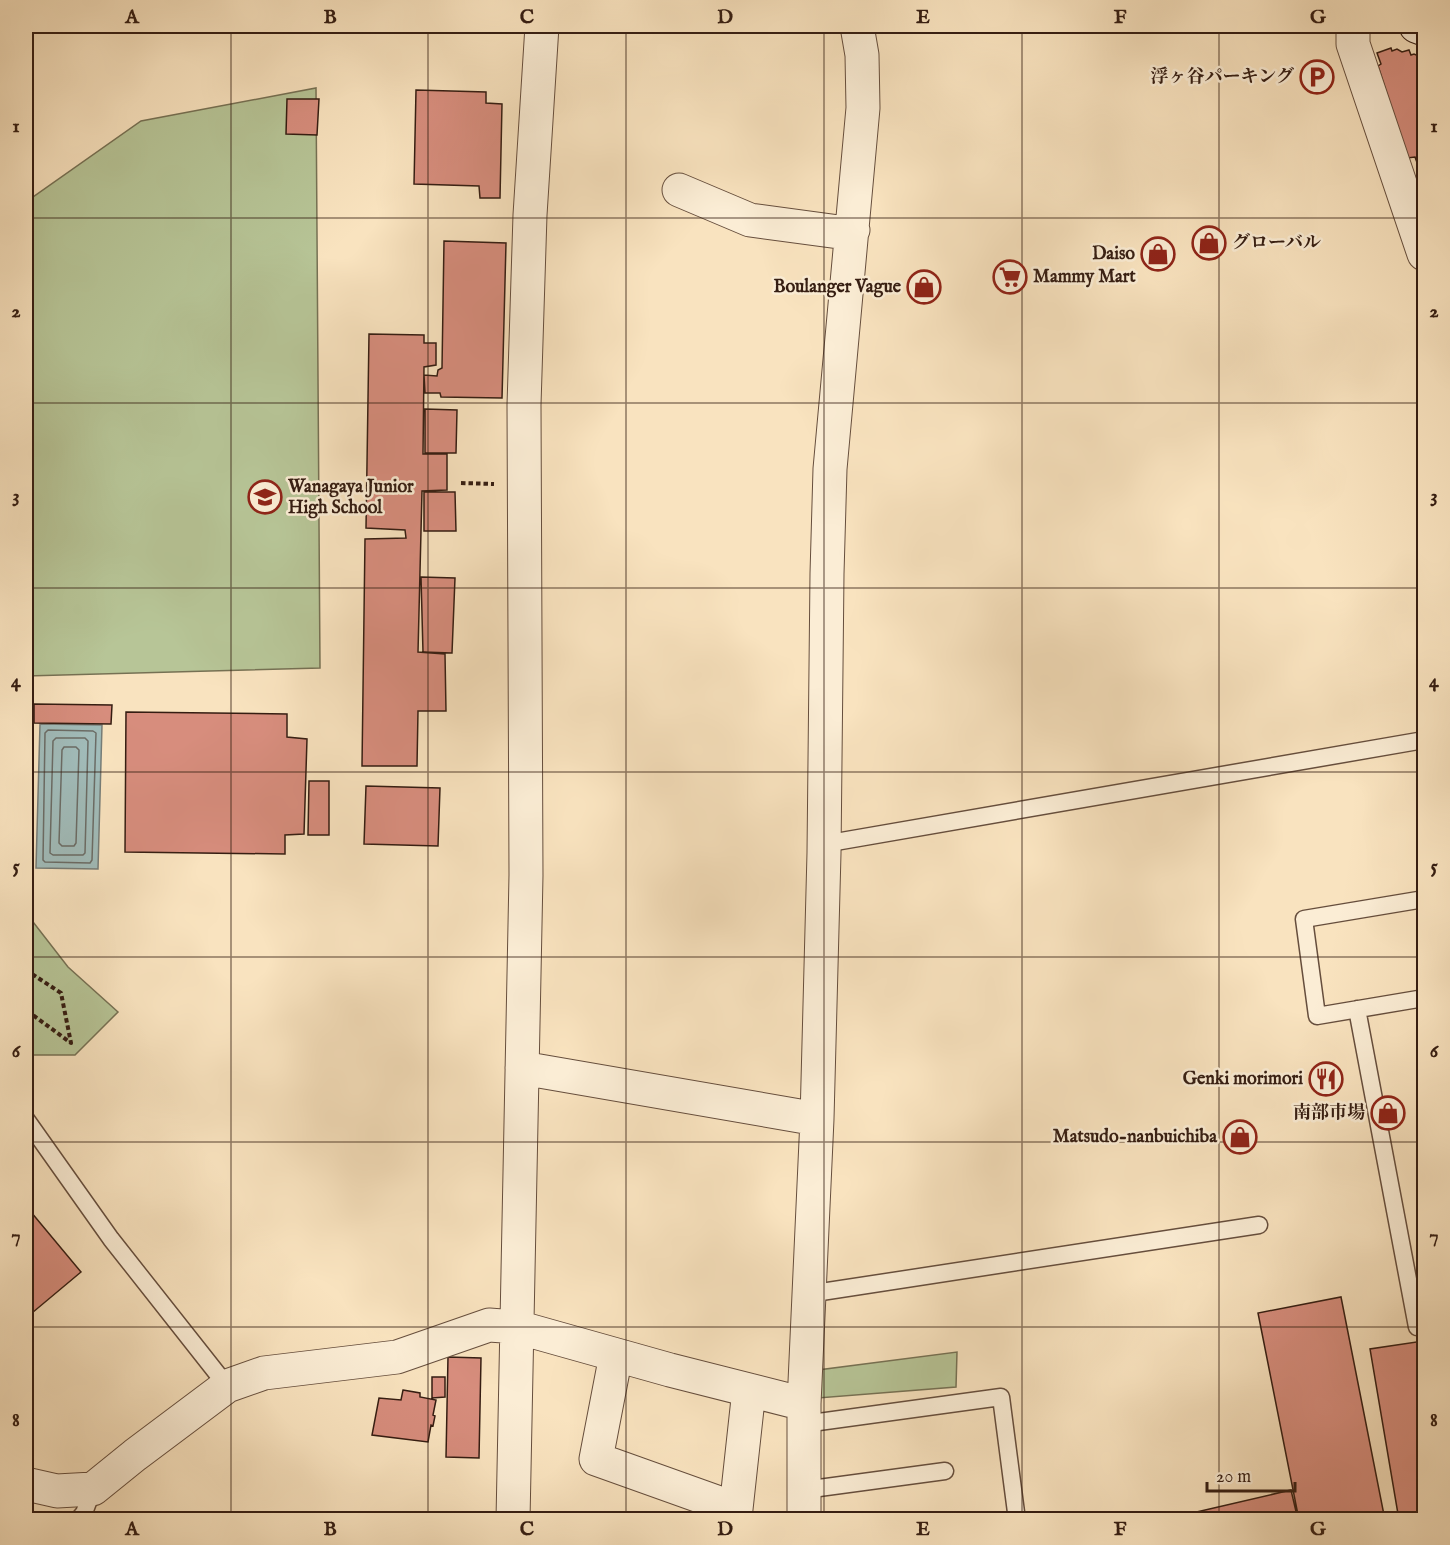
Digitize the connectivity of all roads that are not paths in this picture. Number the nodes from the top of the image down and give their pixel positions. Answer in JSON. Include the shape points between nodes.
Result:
{"nodes":[{"id":1,"x":542,"y":26,"type":"edge"},
{"id":2,"x":857,"y":26,"type":"edge"},
{"id":3,"x":1353,"y":26,"type":"edge"},
{"id":4,"x":1416,"y":26,"type":"edge"},
{"id":5,"x":1425,"y":29,"type":"edge"},
{"id":6,"x":679,"y":190,"type":"dead end"},
{"id":7,"x":853,"y":230,"type":"junction"},
{"id":8,"x":1425,"y":254,"type":"edge"},
{"id":9,"x":1425,"y":740,"type":"edge"},
{"id":10,"x":824,"y":844,"type":"junction"},
{"id":11,"x":1425,"y":899,"type":"edge"},
{"id":12,"x":1425,"y":998,"type":"edge"},
{"id":13,"x":1357,"y":1009,"type":"junction"},
{"id":14,"x":522,"y":1068,"type":"junction"},
{"id":15,"x":26,"y":1119,"type":"edge"},
{"id":16,"x":817,"y":1119,"type":"junction"},
{"id":17,"x":1258,"y":1225,"type":"dead end"},
{"id":18,"x":808,"y":1294,"type":"junction"},
{"id":19,"x":1425,"y":1326,"type":"edge"},
{"id":20,"x":517,"y":1327,"type":"junction"},
{"id":21,"x":616,"y":1355,"type":"junction"},
{"id":22,"x":227,"y":1386,"type":"junction"},
{"id":23,"x":749,"y":1390,"type":"junction"},
{"id":24,"x":804,"y":1414,"type":"junction"},
{"id":25,"x":945,"y":1471,"type":"dead end"},
{"id":26,"x":26,"y":1484,"type":"edge"},
{"id":27,"x":93,"y":1489,"type":"junction"},
{"id":28,"x":804,"y":1505,"type":"edge"},
{"id":29,"x":78,"y":1520,"type":"edge"},
{"id":30,"x":513,"y":1520,"type":"edge"},
{"id":31,"x":1017,"y":1520,"type":"edge"}],
"edges":[{"from":1,"to":14,"type":"street","via":[[530,215],[524,405],[526,875]]},
{"from":2,"to":7,"type":"street","via":[[863,108]]},
{"from":3,"to":8,"type":"street","via":[[1353,44]]},
{"from":4,"to":5,"type":"street"},
{"from":6,"to":7,"type":"street","via":[[750,220],[839,232]]},
{"from":7,"to":10,"type":"street","via":[[830,469]]},
{"from":9,"to":10,"type":"lane"},
{"from":10,"to":16,"type":"street"},
{"from":11,"to":13,"type":"lane","via":[[1304,919],[1317,1016]]},
{"from":12,"to":13,"type":"lane"},
{"from":13,"to":19,"type":"lane","via":[[1417,1327]]},
{"from":14,"to":16,"type":"street"},
{"from":14,"to":20,"type":"street"},
{"from":15,"to":22,"type":"lane","via":[[111,1239]]},
{"from":16,"to":18,"type":"street"},
{"from":17,"to":18,"type":"lane"},
{"from":18,"to":24,"type":"street"},
{"from":20,"to":21,"type":"street"},
{"from":20,"to":22,"type":"street","via":[[489,1325],[397,1357],[264,1373]]},
{"from":20,"to":30,"type":"street"},
{"from":21,"to":23,"type":"street"},
{"from":21,"to":23,"type":"street","via":[[596,1459],[736,1509]]},
{"from":22,"to":27,"type":"street"},
{"from":23,"to":24,"type":"street"},
{"from":24,"to":28,"type":"street"},
{"from":24,"to":31,"type":"lane","via":[[1001,1397]]},
{"from":25,"to":28,"type":"lane"},
{"from":26,"to":27,"type":"street","via":[[57,1491]]},
{"from":27,"to":29,"type":"lane"}]}
